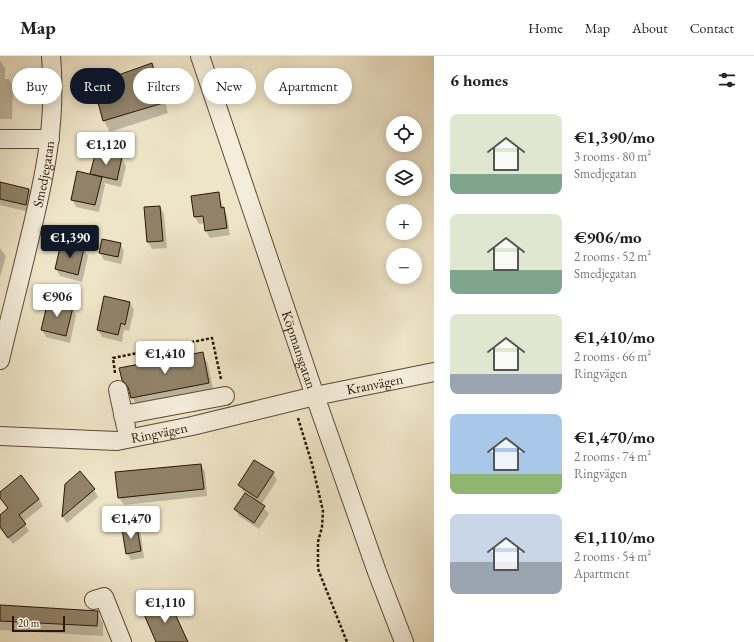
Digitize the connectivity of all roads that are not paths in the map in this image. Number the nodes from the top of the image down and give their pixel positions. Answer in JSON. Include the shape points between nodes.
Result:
{"nodes":[{"id":1,"x":50,"y":56,"type":"edge"},
{"id":2,"x":200,"y":56,"type":"edge"},
{"id":3,"x":0,"y":139,"type":"edge"},
{"id":4,"x":50,"y":139,"type":"junction"},
{"id":5,"x":0,"y":360,"type":"edge"},
{"id":6,"x":434,"y":372,"type":"edge"},
{"id":7,"x":118,"y":390,"type":"road end"},
{"id":8,"x":225,"y":396,"type":"road end"},
{"id":9,"x":315,"y":396,"type":"junction"},
{"id":10,"x":124,"y":415,"type":"junction"},
{"id":11,"x":0,"y":436,"type":"edge"},
{"id":12,"x":129,"y":439,"type":"junction"},
{"id":13,"x":94,"y":600,"type":"dead end"},
{"id":14,"x":122,"y":642,"type":"edge"},
{"id":15,"x":404,"y":642,"type":"edge"}],
"edges":[{"from":1,"to":4,"type":"street","name":"Smedjegatan","via":[[54,88]]},
{"from":2,"to":9,"type":"street","name":"Köpmansgatan"},
{"from":3,"to":4,"type":"street"},
{"from":4,"to":5,"type":"street","name":"Smedjegatan","via":[[41,191]]},
{"from":6,"to":9,"type":"street","name":"Kranvägen"},
{"from":7,"to":10,"type":"street"},
{"from":8,"to":10,"type":"street"},
{"from":9,"to":12,"type":"street","name":"Ringvägen"},
{"from":9,"to":15,"type":"street","name":"Köpmansgatan"},
{"from":10,"to":12,"type":"street"},
{"from":11,"to":12,"type":"street","name":"Ringvägen","via":[[72,441]]},
{"from":13,"to":14,"type":"street","via":[[104,597]]}]}
